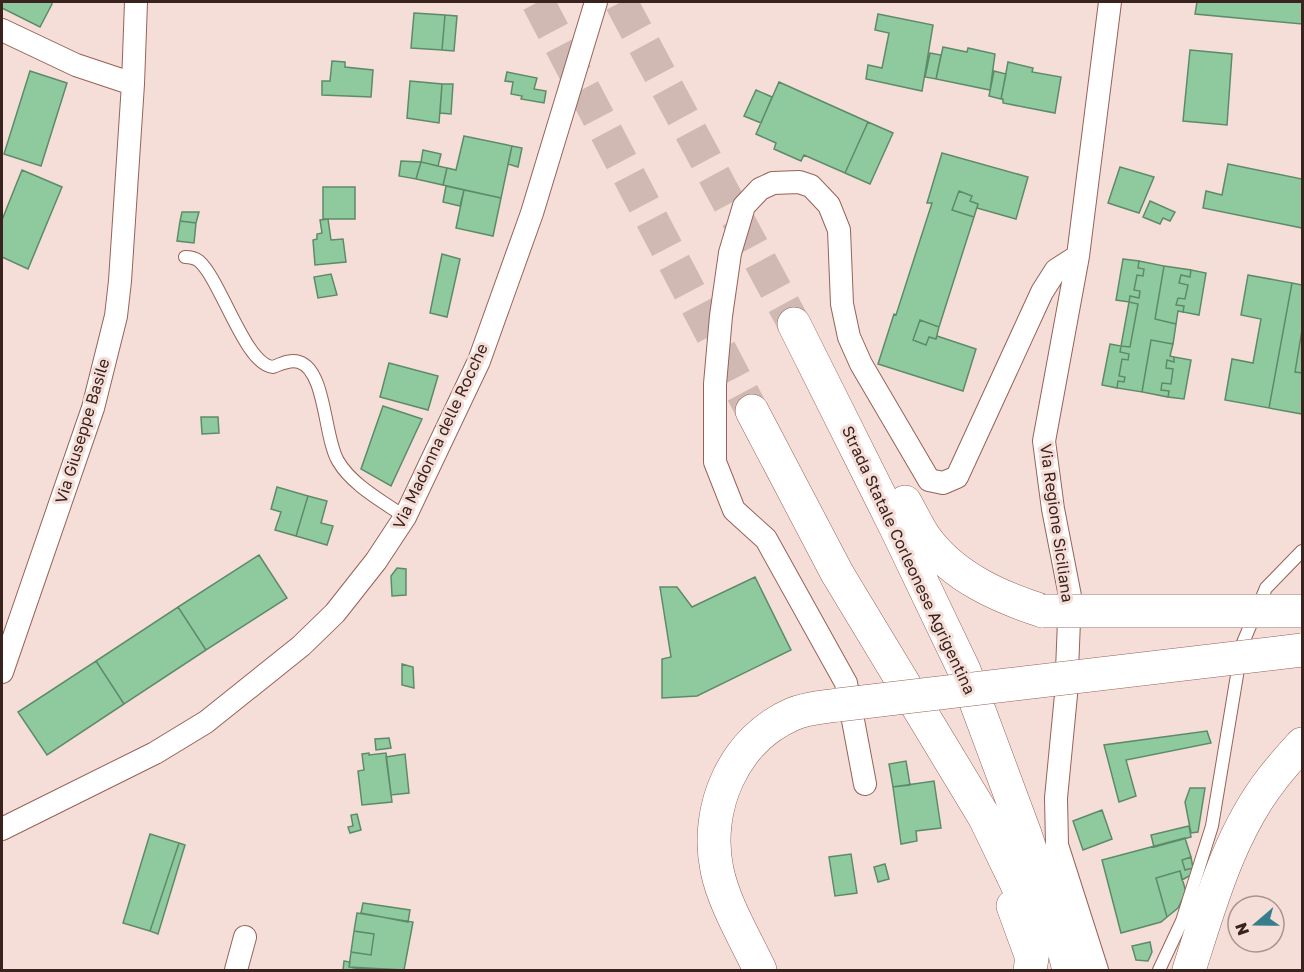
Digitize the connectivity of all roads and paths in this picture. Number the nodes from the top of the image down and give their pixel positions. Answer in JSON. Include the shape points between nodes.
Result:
{"nodes":[{"id":1,"x":136,"y":2,"type":"edge"},
{"id":2,"x":596,"y":2,"type":"edge"},
{"id":3,"x":1110,"y":2,"type":"edge"},
{"id":4,"x":2,"y":30,"type":"edge"},
{"id":5,"x":133,"y":84,"type":"junction"},
{"id":6,"x":1078,"y":256,"type":"junction"},
{"id":7,"x":185,"y":257,"type":"dead end"},
{"id":8,"x":794,"y":324,"type":"tunnel mouth"},
{"id":9,"x":820,"y":374,"type":"junction"},
{"id":10,"x":752,"y":411,"type":"tunnel mouth"},
{"id":11,"x":405,"y":517,"type":"junction"},
{"id":12,"x":1302,"y":551,"type":"edge"},
{"id":13,"x":1302,"y":610,"type":"edge"},
{"id":14,"x":1302,"y":650,"type":"edge"},
{"id":15,"x":2,"y":672,"type":"edge"},
{"id":16,"x":1302,"y":744,"type":"edge"},
{"id":17,"x":865,"y":784,"type":"dead end"},
{"id":18,"x":985,"y":818,"type":"junction"},
{"id":19,"x":2,"y":829,"type":"edge"},
{"id":20,"x":245,"y":938,"type":"dead end"},
{"id":21,"x":236,"y":970,"type":"edge"},
{"id":22,"x":760,"y":970,"type":"edge"},
{"id":23,"x":1030,"y":970,"type":"edge"},
{"id":24,"x":1054,"y":970,"type":"edge"},
{"id":25,"x":1069,"y":970,"type":"edge"},
{"id":26,"x":1097,"y":970,"type":"edge"},
{"id":27,"x":1159,"y":970,"type":"edge"},
{"id":28,"x":1189,"y":970,"type":"edge"}],
"edges":[{"from":1,"to":5,"type":"street","name":"Via Giuseppe Basile"},
{"from":2,"to":11,"type":"street","name":"Via Madonna delle Rocche","via":[[532,213],[479,361]]},
{"from":3,"to":6,"type":"street","name":"Via Regione Siciliana"},
{"from":4,"to":5,"type":"street","via":[[76,65]]},
{"from":5,"to":15,"type":"street","name":"Via Giuseppe Basile","via":[[116,316],[93,408]]},
{"from":6,"to":17,"type":"street","via":[[1056,270],[1042,292],[957,477],[936,483],[929,480],[909,447],[849,337],[842,304],[838,230],[829,205],[812,186],[787,182],[760,189],[744,206],[730,253],[721,316],[715,384],[715,462],[734,510],[766,539],[846,683]]},
{"from":6,"to":26,"type":"street","name":"Via Regione Siciliana","via":[[1044,441],[1070,596],[1056,798],[1057,845]]},
{"from":7,"to":11,"type":"lane","via":[[198,260],[207,272],[262,364],[273,368],[298,361],[312,370],[338,462],[350,477]]},
{"from":8,"to":9,"type":"main road","name":"Strada Statale Corleonese Agrigentina"},
{"from":9,"to":13,"type":"main road","bridge":true,"via":[[871,438],[926,539],[976,583],[1008,600],[1042,611]]},
{"from":9,"to":25,"type":"main road","name":"Strada Statale Corleonese Agrigentina","via":[[964,670],[1025,834]]},
{"from":10,"to":18,"type":"main road","via":[[837,573]]},
{"from":11,"to":19,"type":"street","name":"Via Madonna delle Rocche","via":[[335,613],[230,704],[181,739]]},
{"from":12,"to":27,"type":"lane","via":[[1266,588],[1242,645],[1212,826],[1182,921]]},
{"from":14,"to":22,"type":"main road","bridge":true,"via":[[838,705],[794,714],[773,726],[736,761],[725,782],[718,803],[714,849],[726,898]]},
{"from":16,"to":28,"type":"main road","via":[[1271,780],[1246,820],[1219,878]]},
{"from":18,"to":23,"type":"main road","via":[[1032,958]]},
{"from":18,"to":24,"type":"main road"},
{"from":20,"to":21,"type":"street"}]}
